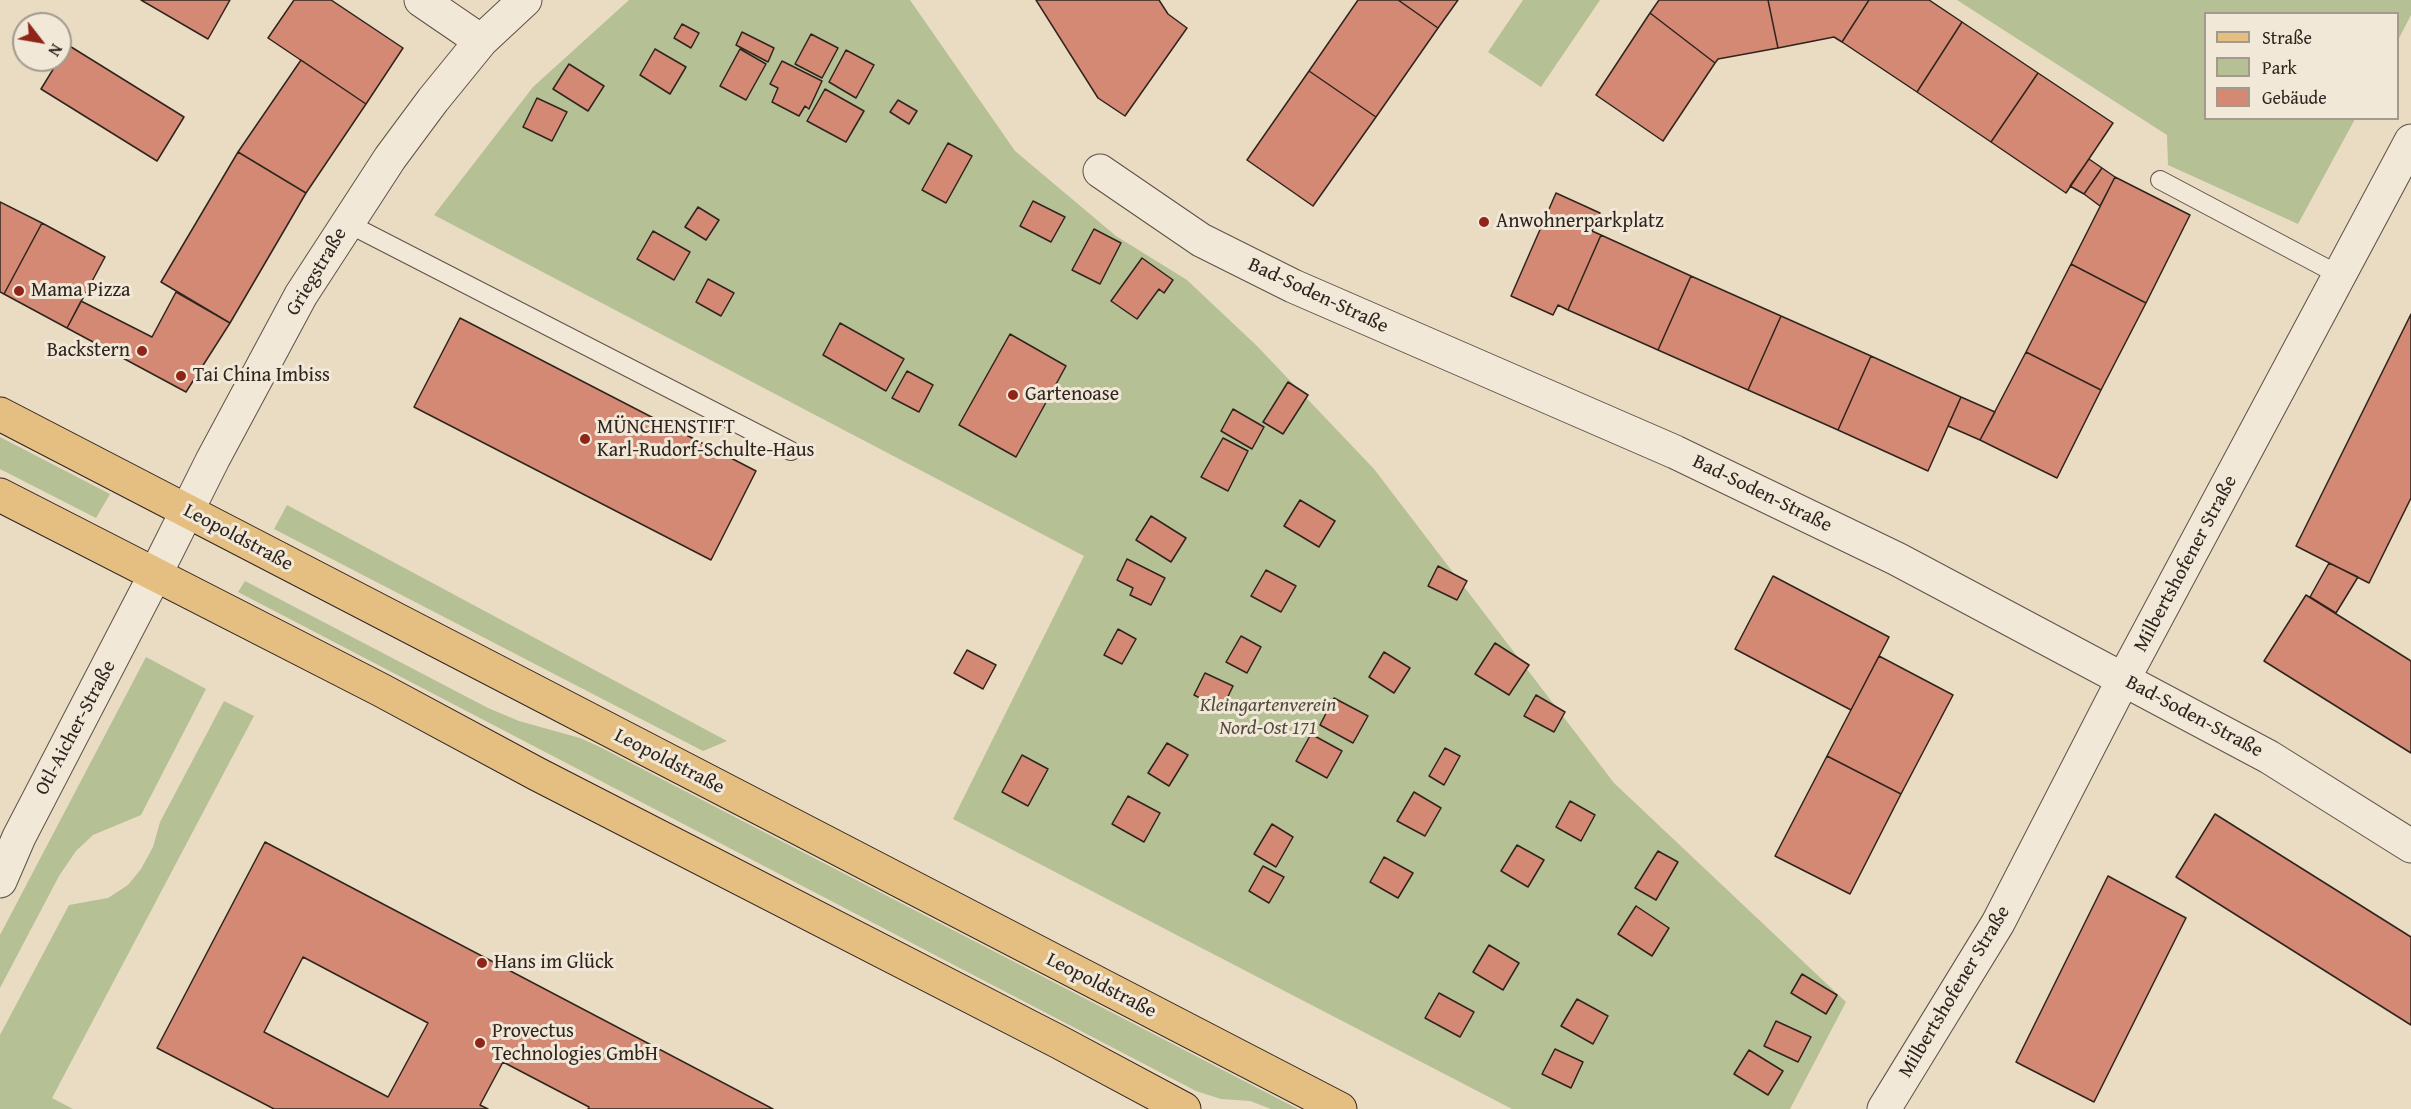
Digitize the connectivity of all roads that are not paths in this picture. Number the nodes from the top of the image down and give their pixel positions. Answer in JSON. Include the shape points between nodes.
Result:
{"nodes":[{"id":1,"x":421,"y":0,"type":"edge"},
{"id":2,"x":525,"y":0,"type":"edge"},
{"id":3,"x":481,"y":41,"type":"junction"},
{"id":4,"x":2411,"y":141,"type":"edge"},
{"id":5,"x":1100,"y":171,"type":"dead end"},
{"id":6,"x":2160,"y":180,"type":"dead end"},
{"id":7,"x":347,"y":223,"type":"junction"},
{"id":8,"x":2341,"y":276,"type":"junction"},
{"id":9,"x":0,"y":414,"type":"edge"},
{"id":10,"x":791,"y":451,"type":"dead end"},
{"id":11,"x":0,"y":495,"type":"edge"},
{"id":12,"x":187,"y":511,"type":"junction"},
{"id":13,"x":155,"y":575,"type":"junction"},
{"id":14,"x":2123,"y":680,"type":"junction"},
{"id":15,"x":2411,"y":846,"type":"edge"},
{"id":16,"x":0,"y":881,"type":"edge"},
{"id":17,"x":1184,"y":1109,"type":"edge"},
{"id":18,"x":1340,"y":1109,"type":"edge"},
{"id":19,"x":1884,"y":1109,"type":"edge"}],
"edges":[{"from":1,"to":3,"type":"street"},
{"from":2,"to":3,"type":"street","name":"Griegstraße"},
{"from":3,"to":7,"type":"street","name":"Griegstraße","via":[[397,149]]},
{"from":4,"to":8,"type":"street","name":"Milbertshofener Straße"},
{"from":5,"to":14,"type":"street","name":"Bad-Soden-Straße","via":[[1200,240],[1317,297],[1675,452],[1897,559]]},
{"from":6,"to":8,"type":"lane"},
{"from":7,"to":10,"type":"lane"},
{"from":7,"to":12,"type":"street","name":"Griegstraße","via":[[301,295]]},
{"from":8,"to":14,"type":"street","name":"Milbertshofener Straße"},
{"from":9,"to":12,"type":"main road","name":"Leopoldstraße"},
{"from":11,"to":13,"type":"main road"},
{"from":12,"to":13,"type":"street","name":"Griegstraße"},
{"from":12,"to":18,"type":"main road","name":"Leopoldstraße"},
{"from":13,"to":16,"type":"street","name":"Otl-Aicher-Straße"},
{"from":13,"to":17,"type":"main road"},
{"from":14,"to":15,"type":"street","name":"Bad-Soden-Straße","via":[[2270,757]]},
{"from":14,"to":19,"type":"street","name":"Milbertshofener Straße","via":[[1998,923]]}]}
